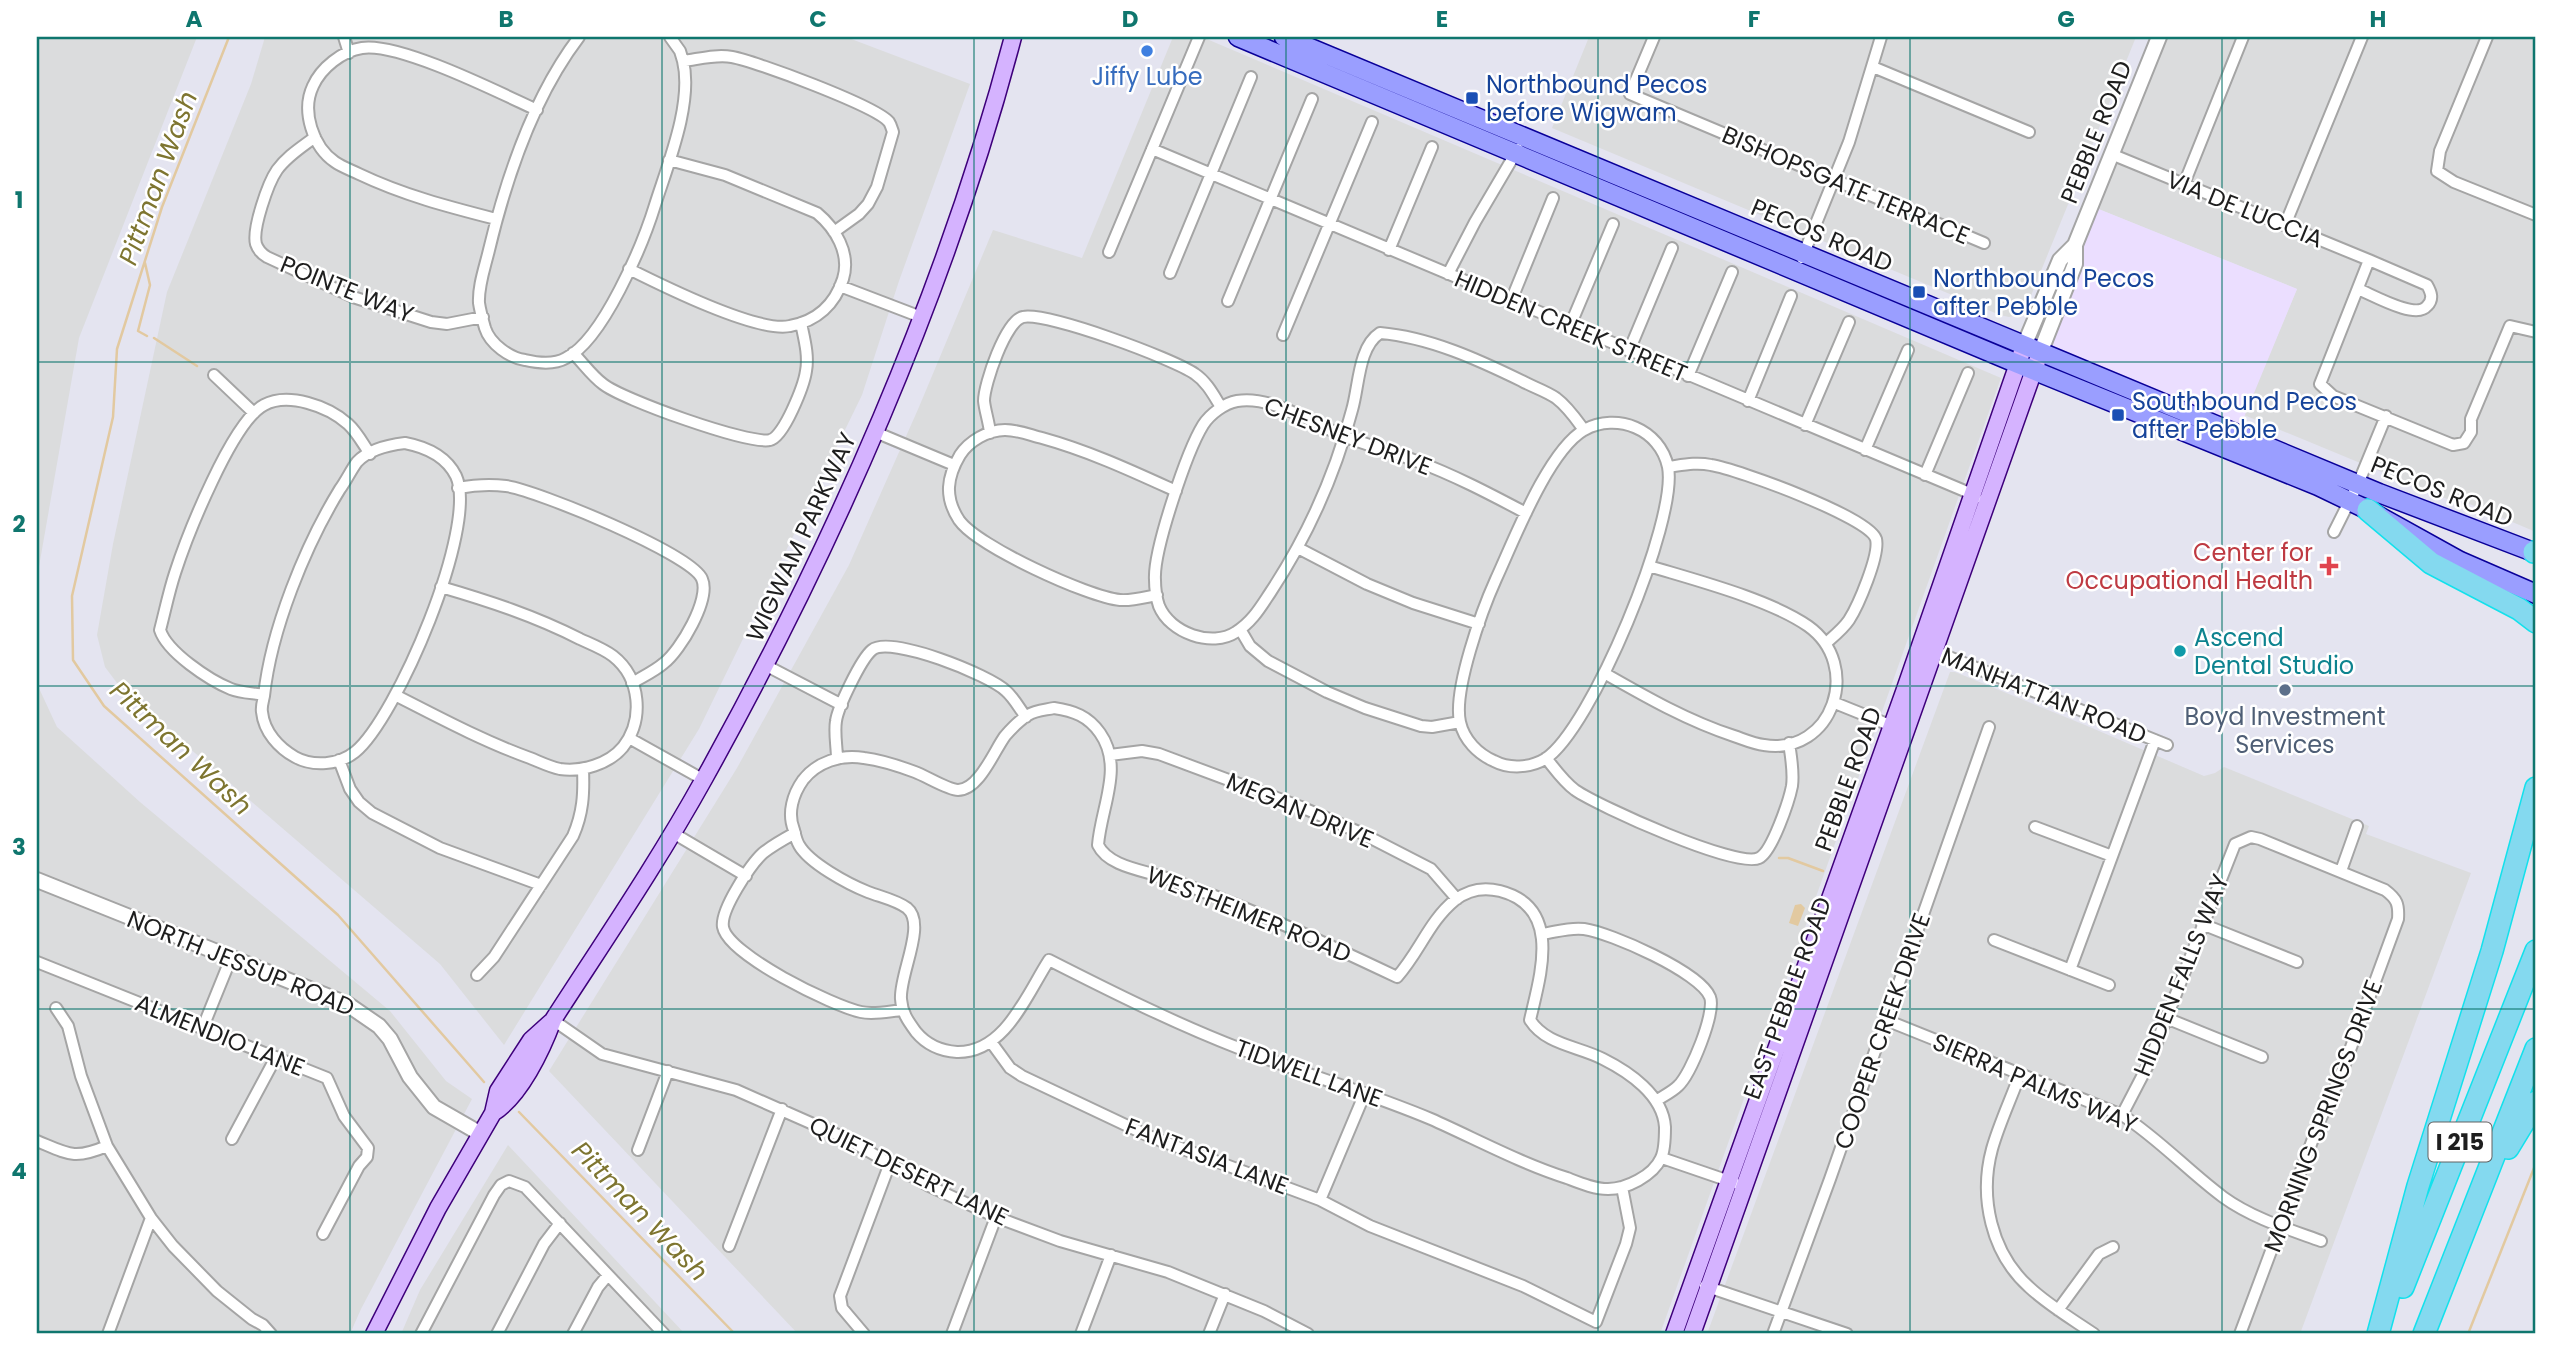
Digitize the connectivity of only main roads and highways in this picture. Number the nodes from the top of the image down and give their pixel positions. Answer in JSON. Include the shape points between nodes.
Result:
{"nodes":[{"id":1,"x":1013,"y":37,"type":"edge"},
{"id":2,"x":1242,"y":37,"type":"edge"},
{"id":3,"x":1284,"y":37,"type":"edge"},
{"id":4,"x":1520,"y":145,"type":"junction"},
{"id":5,"x":2030,"y":360,"type":"junction"},
{"id":6,"x":2359,"y":498,"type":"junction"},
{"id":7,"x":2535,"y":553,"type":"edge"},
{"id":8,"x":2536,"y":594,"type":"edge"},
{"id":9,"x":2536,"y":622,"type":"edge"},
{"id":10,"x":1928,"y":648,"type":"junction"},
{"id":11,"x":2536,"y":788,"type":"edge"},
{"id":12,"x":2536,"y":950,"type":"edge"},
{"id":13,"x":2536,"y":1049,"type":"edge"},
{"id":14,"x":2536,"y":1102,"type":"edge"},
{"id":15,"x":1737,"y":1183,"type":"junction"},
{"id":16,"x":2462,"y":1237,"type":"junction"},
{"id":17,"x":373,"y":1334,"type":"edge"},
{"id":18,"x":1674,"y":1334,"type":"edge"},
{"id":19,"x":1692,"y":1334,"type":"edge"},
{"id":20,"x":2378,"y":1334,"type":"edge"},
{"id":21,"x":2385,"y":1334,"type":"edge"},
{"id":22,"x":2424,"y":1334,"type":"edge"}],
"edges":[{"from":1,"to":17,"type":"main road","name":"WIGWAM PARKWAY","via":[[921,317],[819,558],[673,832],[553,1020],[531,1040],[498,1091],[494,1113]]},
{"from":2,"to":4,"type":"main road","name":"PECOS ROAD"},
{"from":3,"to":4,"type":"main road","name":"PECOS ROAD"},
{"from":4,"to":5,"type":"main road","name":"PECOS ROAD"},
{"from":5,"to":6,"type":"main road","name":"PECOS ROAD"},
{"from":5,"to":10,"type":"main road","name":"EAST PEBBLE ROAD","via":[[1986,507]]},
{"from":5,"to":10,"type":"main road","name":"PEBBLE ROAD","via":[[1972,494]]},
{"from":6,"to":7,"type":"main road","name":"PECOS ROAD"},
{"from":6,"to":8,"type":"main road","via":[[2460,561]]},
{"from":6,"to":9,"type":"highway","via":[[2431,564]]},
{"from":10,"to":15,"type":"main road","name":"EAST PEBBLE ROAD"},
{"from":11,"to":20,"type":"highway"},
{"from":12,"to":21,"type":"highway","number":"I 215"},
{"from":13,"to":16,"type":"highway","number":"I 215"},
{"from":14,"to":16,"type":"highway"},
{"from":15,"to":18,"type":"main road"},
{"from":15,"to":19,"type":"main road","name":"EAST PEBBLE ROAD"},
{"from":16,"to":22,"type":"highway","number":"I 215"}]}
